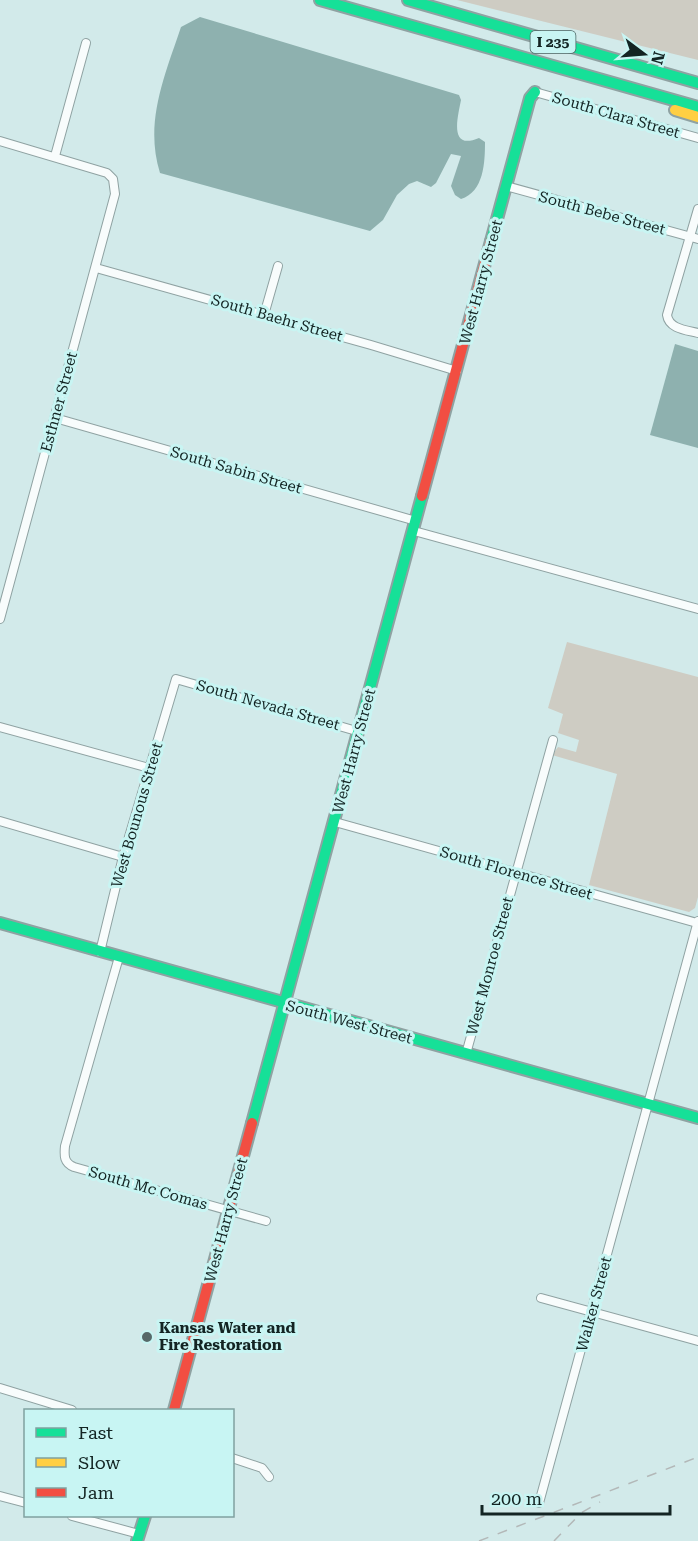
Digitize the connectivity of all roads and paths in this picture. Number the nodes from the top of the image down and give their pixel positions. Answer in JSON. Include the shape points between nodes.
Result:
{"nodes":[{"id":1,"x":320,"y":0,"type":"edge"},
{"id":2,"x":408,"y":0,"type":"edge"},
{"id":3,"x":86,"y":43,"type":"dead end"},
{"id":4,"x":572,"y":72,"type":"junction"},
{"id":5,"x":698,"y":83,"type":"edge"},
{"id":6,"x":535,"y":92,"type":"joint"},
{"id":7,"x":698,"y":107,"type":"edge"},
{"id":8,"x":698,"y":117,"type":"edge"},
{"id":9,"x":698,"y":138,"type":"edge"},
{"id":10,"x":0,"y":141,"type":"edge"},
{"id":11,"x":55,"y":156,"type":"junction"},
{"id":12,"x":506,"y":186,"type":"junction"},
{"id":13,"x":698,"y":209,"type":"edge"},
{"id":14,"x":694,"y":238,"type":"edge"},
{"id":15,"x":278,"y":266,"type":"dead end"},
{"id":16,"x":96,"y":268,"type":"junction"},
{"id":17,"x":264,"y":315,"type":"junction"},
{"id":18,"x":698,"y":333,"type":"edge"},
{"id":19,"x":457,"y":371,"type":"junction"},
{"id":20,"x":55,"y":418,"type":"junction"},
{"id":21,"x":415,"y":526,"type":"junction"},
{"id":22,"x":698,"y":609,"type":"edge"},
{"id":23,"x":0,"y":619,"type":"edge"},
{"id":24,"x":176,"y":679,"type":"joint"},
{"id":25,"x":0,"y":727,"type":"edge"},
{"id":26,"x":360,"y":732,"type":"junction"},
{"id":27,"x":553,"y":740,"type":"dead end"},
{"id":28,"x":149,"y":768,"type":"junction"},
{"id":29,"x":0,"y":821,"type":"edge"},
{"id":30,"x":335,"y":822,"type":"junction"},
{"id":31,"x":123,"y":857,"type":"junction"},
{"id":32,"x":516,"y":873,"type":"junction"},
{"id":33,"x":698,"y":922,"type":"edge"},
{"id":34,"x":0,"y":923,"type":"edge"},
{"id":35,"x":100,"y":952,"type":"junction"},
{"id":36,"x":119,"y":957,"type":"junction"},
{"id":37,"x":285,"y":1004,"type":"junction"},
{"id":38,"x":466,"y":1054,"type":"junction"},
{"id":39,"x":649,"y":1105,"type":"junction"},
{"id":40,"x":698,"y":1118,"type":"edge"},
{"id":41,"x":229,"y":1210,"type":"junction"},
{"id":42,"x":266,"y":1221,"type":"dead end"},
{"id":43,"x":541,"y":1298,"type":"dead end"},
{"id":44,"x":592,"y":1312,"type":"junction"},
{"id":45,"x":698,"y":1341,"type":"edge"},
{"id":46,"x":0,"y":1388,"type":"edge"},
{"id":47,"x":69,"y":1409,"type":"edge"},
{"id":48,"x":174,"y":1409,"type":"edge"},
{"id":49,"x":234,"y":1459,"type":"edge"},
{"id":50,"x":269,"y":1477,"type":"dead end"},
{"id":51,"x":0,"y":1496,"type":"edge"},
{"id":52,"x":24,"y":1502,"type":"edge"},
{"id":53,"x":539,"y":1503,"type":"dead end"},
{"id":54,"x":78,"y":1517,"type":"edge"},
{"id":55,"x":144,"y":1517,"type":"edge"},
{"id":56,"x":138,"y":1537,"type":"edge"}],
"edges":[{"from":1,"to":4,"type":"main road","number":"I 235"},
{"from":2,"to":5,"type":"main road","number":"I 235"},
{"from":3,"to":11,"type":"street"},
{"from":4,"to":7,"type":"main road","number":"I 235"},
{"from":4,"to":8,"type":"main road"},
{"from":6,"to":9,"type":"street","name":"South Clara Street"},
{"from":6,"to":12,"type":"main road","name":"West Harry Street","via":[[530,98]]},
{"from":10,"to":11,"type":"street"},
{"from":11,"to":16,"type":"street","name":"Esthner Street","via":[[107,173],[112,179],[115,194]]},
{"from":12,"to":14,"type":"street","name":"South Bebe Street"},
{"from":12,"to":19,"type":"main road","name":"West Harry Street"},
{"from":13,"to":14,"type":"street"},
{"from":14,"to":18,"type":"street","via":[[667,318],[670,324]]},
{"from":15,"to":17,"type":"street"},
{"from":16,"to":17,"type":"street","name":"South Baehr Street"},
{"from":16,"to":20,"type":"street","name":"Esthner Street"},
{"from":17,"to":19,"type":"street","name":"South Baehr Street"},
{"from":19,"to":21,"type":"main road","name":"West Harry Street"},
{"from":20,"to":21,"type":"street","name":"South Sabin Street"},
{"from":20,"to":23,"type":"street","name":"Esthner Street"},
{"from":21,"to":22,"type":"street","name":"South Sabin Street"},
{"from":21,"to":26,"type":"main road","name":"West Harry Street"},
{"from":24,"to":26,"type":"street","name":"South Nevada Street"},
{"from":24,"to":28,"type":"street","name":"West Bounous Street"},
{"from":25,"to":28,"type":"street"},
{"from":26,"to":30,"type":"main road","name":"West Harry Street"},
{"from":27,"to":32,"type":"street","name":"West Monroe Street"},
{"from":28,"to":31,"type":"street","name":"West Bounous Street"},
{"from":29,"to":31,"type":"street"},
{"from":30,"to":32,"type":"street","name":"South Florence Street"},
{"from":30,"to":37,"type":"main road","name":"West Harry Street"},
{"from":31,"to":35,"type":"street","name":"West Bounous Street"},
{"from":32,"to":33,"type":"street","name":"South Florence Street"},
{"from":32,"to":38,"type":"street","name":"West Monroe Street"},
{"from":33,"to":39,"type":"street","name":"Walker Street"},
{"from":34,"to":35,"type":"main road","name":"South West Street"},
{"from":35,"to":36,"type":"main road","name":"South West Street"},
{"from":36,"to":37,"type":"main road","name":"South West Street"},
{"from":36,"to":41,"type":"street","name":"South Mc Comas","via":[[64,1158],[74,1167]]},
{"from":37,"to":38,"type":"main road","name":"South West Street"},
{"from":37,"to":41,"type":"main road","name":"West Harry Street"},
{"from":38,"to":39,"type":"main road","name":"South West Street"},
{"from":39,"to":40,"type":"main road","name":"South West Street"},
{"from":39,"to":44,"type":"street","name":"Walker Street"},
{"from":41,"to":42,"type":"street","name":"South Mc Comas"},
{"from":41,"to":48,"type":"main road","name":"West Harry Street"},
{"from":43,"to":44,"type":"street"},
{"from":44,"to":45,"type":"street"},
{"from":44,"to":53,"type":"street","name":"Walker Street"},
{"from":46,"to":47,"type":"street"},
{"from":49,"to":50,"type":"street","via":[[262,1467]]},
{"from":51,"to":52,"type":"street"},
{"from":54,"to":56,"type":"street"},
{"from":55,"to":56,"type":"main road"}]}
